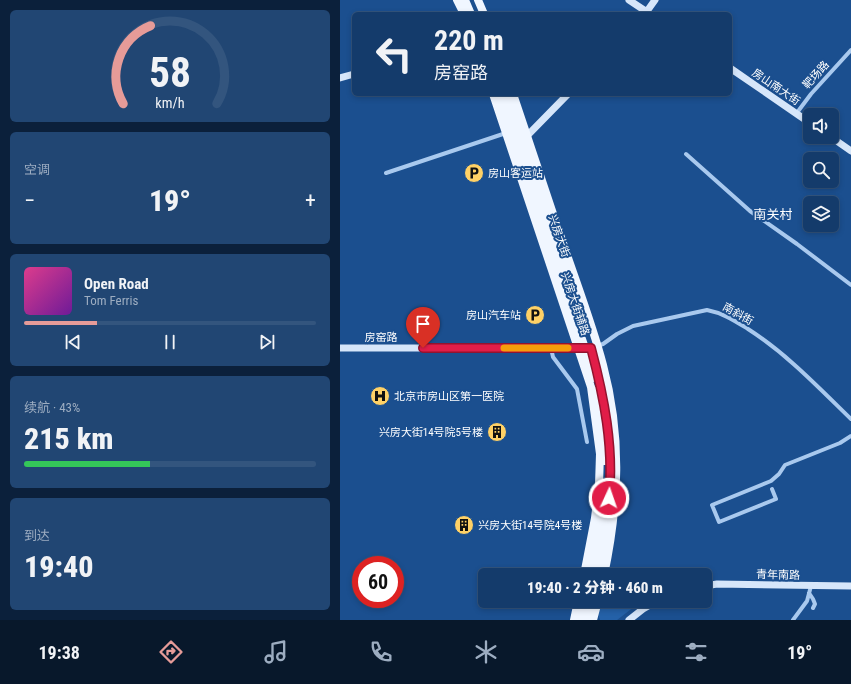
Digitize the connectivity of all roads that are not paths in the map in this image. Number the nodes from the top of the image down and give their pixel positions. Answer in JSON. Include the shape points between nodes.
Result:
{"nodes":[{"id":1,"x":457,"y":0,"type":"edge"},
{"id":2,"x":465,"y":0,"type":"edge"},
{"id":3,"x":472,"y":0,"type":"edge"},
{"id":4,"x":478,"y":0,"type":"edge"},
{"id":5,"x":630,"y":0,"type":"edge"},
{"id":6,"x":655,"y":0,"type":"edge"},
{"id":7,"x":463,"y":12,"type":"edge"},
{"id":8,"x":470,"y":12,"type":"edge"},
{"id":9,"x":477,"y":12,"type":"edge"},
{"id":10,"x":483,"y":12,"type":"edge"},
{"id":11,"x":646,"y":12,"type":"edge"},
{"id":12,"x":648,"y":12,"type":"edge"},
{"id":13,"x":851,"y":50,"type":"edge"},
{"id":14,"x":732,"y":69,"type":"edge"},
{"id":15,"x":352,"y":75,"type":"edge"},
{"id":16,"x":340,"y":78,"type":"edge"},
{"id":17,"x":494,"y":96,"type":"edge"},
{"id":18,"x":500,"y":96,"type":"edge"},
{"id":19,"x":507,"y":96,"type":"edge"},
{"id":20,"x":514,"y":96,"type":"edge"},
{"id":21,"x":566,"y":96,"type":"edge"},
{"id":22,"x":796,"y":114,"type":"junction"},
{"id":23,"x":803,"y":118,"type":"edge"},
{"id":24,"x":506,"y":133,"type":"junction"},
{"id":25,"x":525,"y":138,"type":"junction"},
{"id":26,"x":839,"y":143,"type":"edge"},
{"id":27,"x":851,"y":151,"type":"edge"},
{"id":28,"x":686,"y":154,"type":"dead end"},
{"id":29,"x":386,"y":173,"type":"dead end"},
{"id":30,"x":562,"y":280,"type":"junction"},
{"id":31,"x":851,"y":286,"type":"edge"},
{"id":32,"x":559,"y":290,"type":"junction"},
{"id":33,"x":340,"y":348,"type":"edge"},
{"id":34,"x":551,"y":348,"type":"junction"},
{"id":35,"x":588,"y":348,"type":"junction"},
{"id":36,"x":609,"y":393,"type":"junction"},
{"id":37,"x":592,"y":397,"type":"junction"},
{"id":38,"x":602,"y":406,"type":"junction"},
{"id":39,"x":851,"y":419,"type":"edge"},
{"id":40,"x":608,"y":432,"type":"junction"},
{"id":41,"x":851,"y":436,"type":"edge"},
{"id":42,"x":587,"y":442,"type":"dead end"},
{"id":43,"x":616,"y":448,"type":"junction"},
{"id":44,"x":772,"y":488,"type":"dead end"},
{"id":45,"x":605,"y":531,"type":"junction"},
{"id":46,"x":607,"y":559,"type":"junction"},
{"id":47,"x":585,"y":568,"type":"edge"},
{"id":48,"x":591,"y":568,"type":"edge"},
{"id":49,"x":597,"y":568,"type":"edge"},
{"id":50,"x":605,"y":568,"type":"edge"},
{"id":51,"x":712,"y":585,"type":"edge"},
{"id":52,"x":851,"y":586,"type":"edge"},
{"id":53,"x":810,"y":590,"type":"junction"},
{"id":54,"x":577,"y":608,"type":"edge"},
{"id":55,"x":583,"y":608,"type":"edge"},
{"id":56,"x":589,"y":608,"type":"edge"},
{"id":57,"x":596,"y":608,"type":"edge"},
{"id":58,"x":645,"y":608,"type":"edge"},
{"id":59,"x":813,"y":608,"type":"dead end"},
{"id":60,"x":594,"y":618,"type":"edge"},
{"id":61,"x":574,"y":620,"type":"edge"},
{"id":62,"x":580,"y":620,"type":"edge"},
{"id":63,"x":586,"y":620,"type":"edge"},
{"id":64,"x":629,"y":620,"type":"edge"},
{"id":65,"x":793,"y":620,"type":"edge"}],
"edges":[{"from":1,"to":7,"type":"main road"},
{"from":2,"to":8,"type":"main road"},
{"from":3,"to":9,"type":"main road"},
{"from":4,"to":10,"type":"main road"},
{"from":5,"to":11,"type":"main road"},
{"from":6,"to":12,"type":"main road"},
{"from":13,"to":22,"type":"street","name":"靶场路"},
{"from":14,"to":22,"type":"main road","name":"房山南大街"},
{"from":15,"to":16,"type":"main road"},
{"from":17,"to":24,"type":"main road","name":"兴房大街辅路"},
{"from":18,"to":30,"type":"main road","name":"兴房大街"},
{"from":19,"to":25,"type":"main road","name":"兴房大街"},
{"from":20,"to":25,"type":"main road","name":"兴房大街"},
{"from":21,"to":25,"type":"main road"},
{"from":22,"to":23,"type":"main road","name":"房山南大街"},
{"from":24,"to":29,"type":"street"},
{"from":24,"to":32,"type":"main road","name":"兴房大街辅路"},
{"from":25,"to":35,"type":"main road","name":"兴房大街"},
{"from":26,"to":27,"type":"main road"},
{"from":28,"to":31,"type":"street","via":[[750,211]]},
{"from":30,"to":32,"type":"main road"},
{"from":30,"to":35,"type":"main road","name":"兴房大街"},
{"from":32,"to":35,"type":"main road","name":"兴房大街辅路"},
{"from":33,"to":34,"type":"main road","name":"房窑路"},
{"from":34,"to":35,"type":"main road","name":"房窑路"},
{"from":34,"to":42,"type":"street","via":[[553,358],[577,389]]},
{"from":35,"to":36,"type":"main road","name":"兴房大街"},
{"from":35,"to":37,"type":"main road","name":"兴房大街辅路"},
{"from":35,"to":38,"type":"main road","name":"兴房大街","via":[[595,386]]},
{"from":35,"to":39,"type":"street","name":"南斜街","via":[[603,344],[633,326],[707,310],[717,312],[770,343]]},
{"from":36,"to":38,"type":"main road"},
{"from":36,"to":43,"type":"main road","name":"兴房大街"},
{"from":37,"to":38,"type":"main road"},
{"from":37,"to":47,"type":"main road","name":"兴房大街辅路","via":[[600,454],[599,485]]},
{"from":38,"to":40,"type":"main road","name":"兴房大街"},
{"from":38,"to":48,"type":"main road","name":"兴房大街","via":[[604,485],[601,519]]},
{"from":40,"to":43,"type":"main road"},
{"from":40,"to":45,"type":"main road","name":"兴房大街","via":[[610,486]]},
{"from":41,"to":44,"type":"street","via":[[785,465],[771,481],[712,505],[719,522],[776,499]]},
{"from":43,"to":46,"type":"main road","name":"兴房大街","via":[[617,482]]},
{"from":45,"to":46,"type":"main road"},
{"from":45,"to":49,"type":"main road","name":"兴房大街"},
{"from":46,"to":50,"type":"main road","name":"兴房大街"},
{"from":51,"to":53,"type":"main road","name":"青年南路"},
{"from":52,"to":53,"type":"main road","name":"青年南路"},
{"from":53,"to":59,"type":"street","via":[[815,604]]},
{"from":53,"to":65,"type":"street","via":[[807,601]]},
{"from":54,"to":61,"type":"main road"},
{"from":55,"to":62,"type":"main road"},
{"from":56,"to":63,"type":"main road"},
{"from":57,"to":60,"type":"main road"},
{"from":58,"to":64,"type":"main road"}]}
